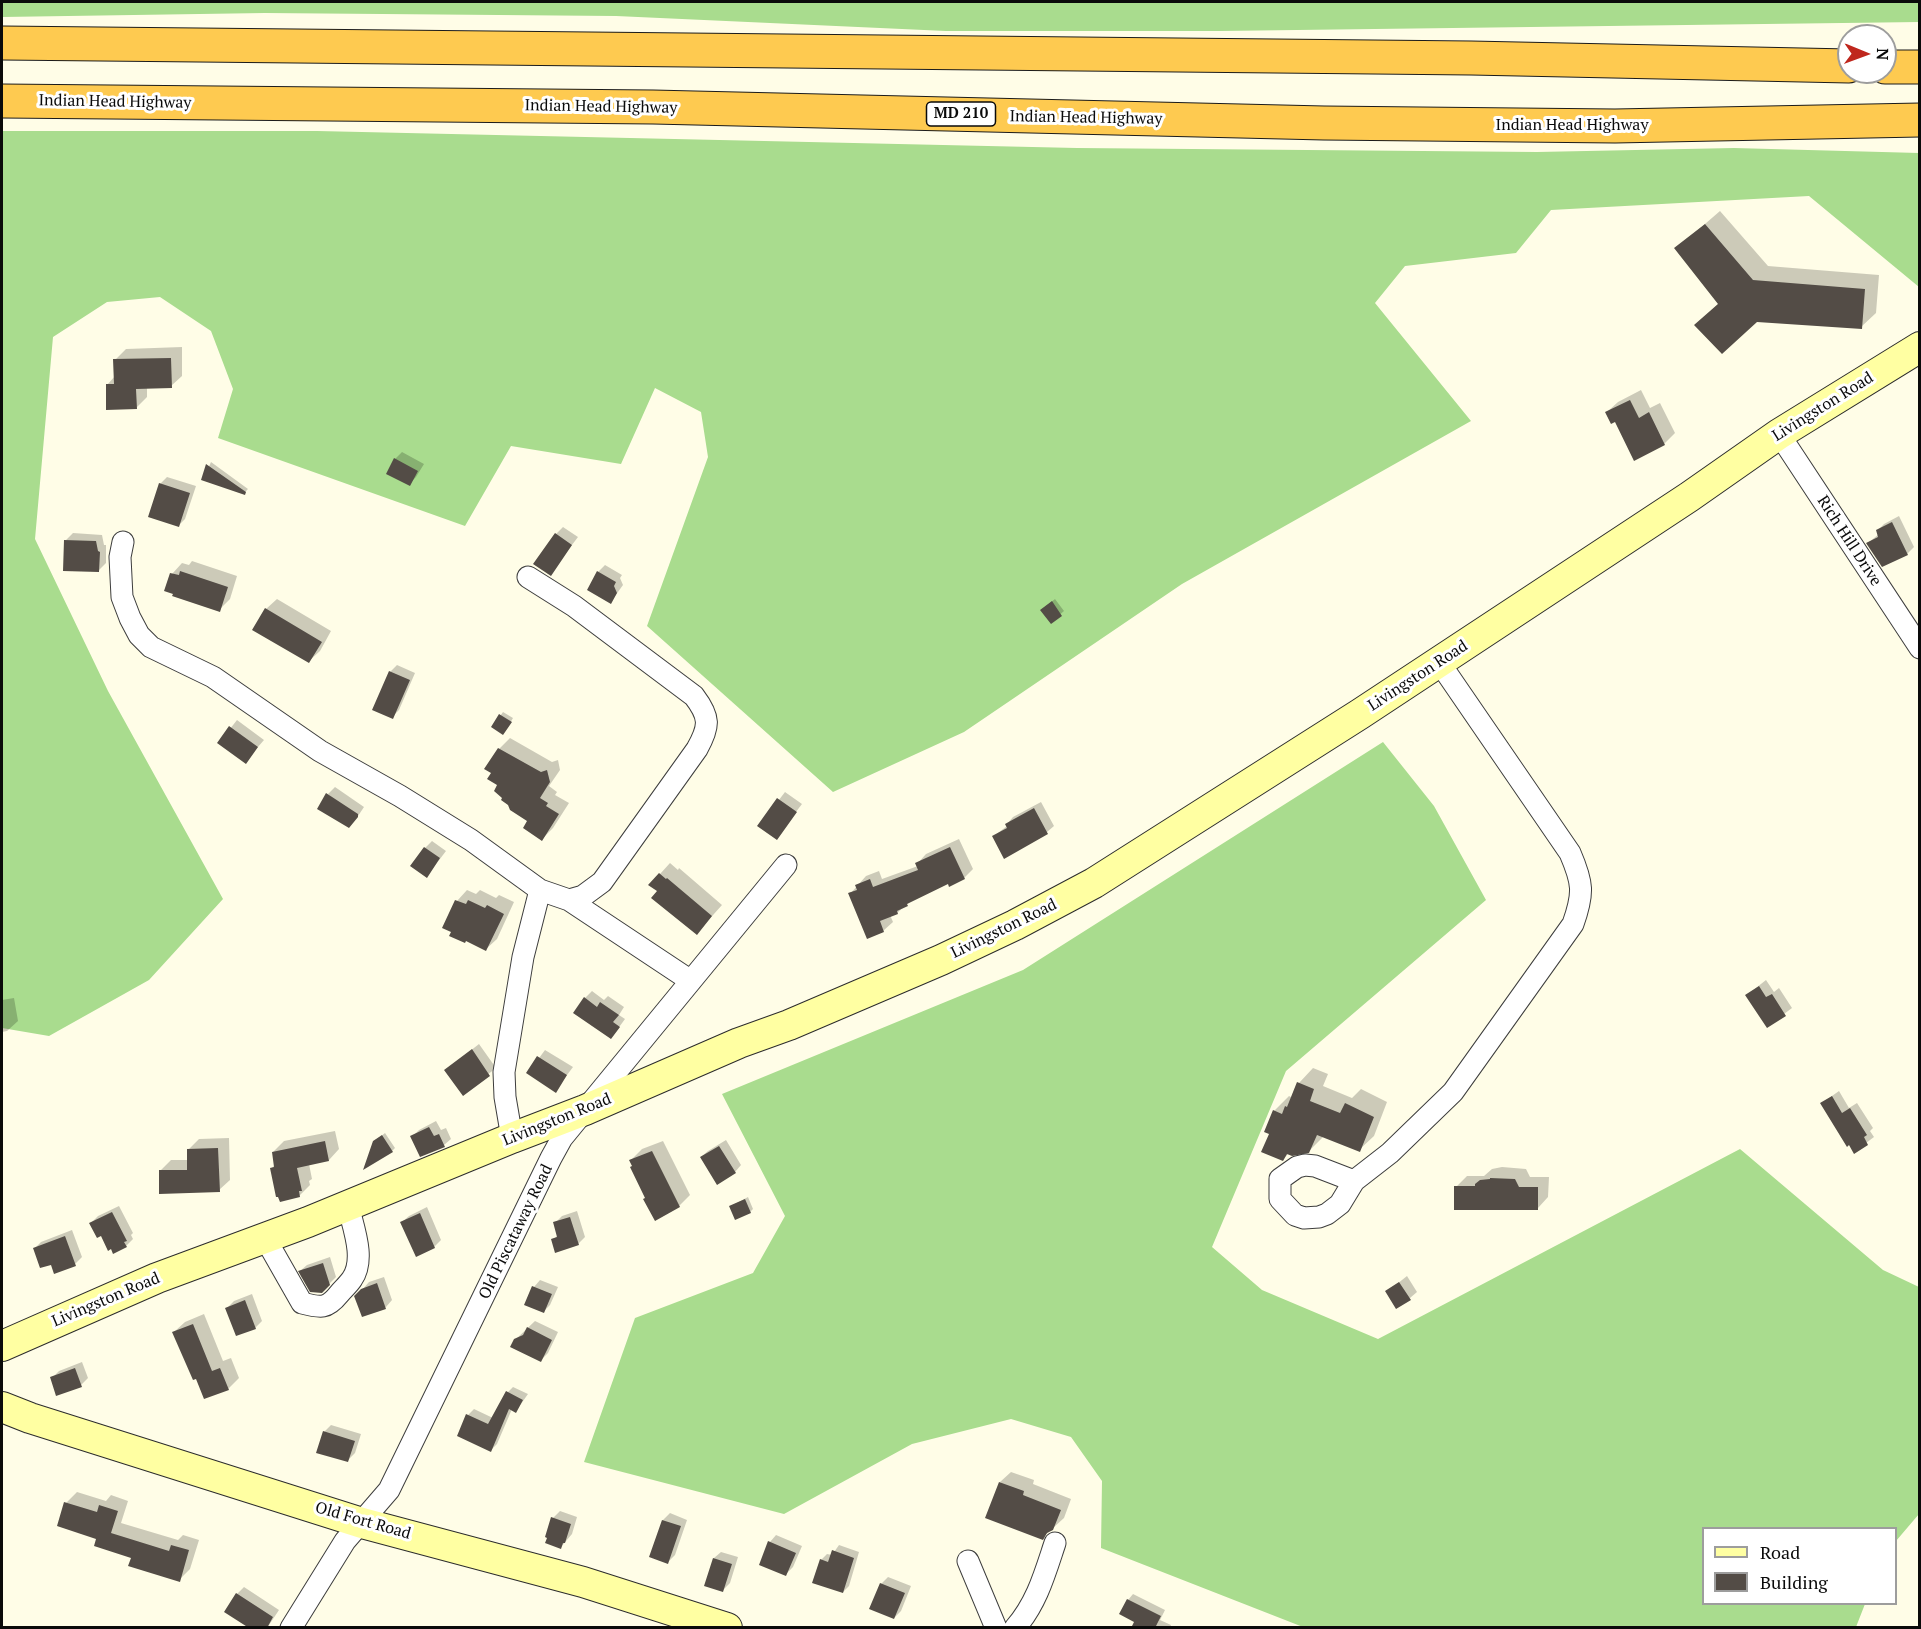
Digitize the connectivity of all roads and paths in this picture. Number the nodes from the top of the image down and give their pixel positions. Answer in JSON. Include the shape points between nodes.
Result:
{"nodes":[{"id":1,"x":2,"y":44,"type":"edge"},
{"id":2,"x":1837,"y":66,"type":"edge"},
{"id":3,"x":1897,"y":67,"type":"edge"},
{"id":4,"x":1920,"y":67,"type":"edge"},
{"id":5,"x":2,"y":101,"type":"edge"},
{"id":6,"x":1920,"y":120,"type":"edge"},
{"id":7,"x":1920,"y":347,"type":"edge"},
{"id":8,"x":1779,"y":434,"type":"junction"},
{"id":9,"x":123,"y":542,"type":"dead end"},
{"id":10,"x":528,"y":577,"type":"dead end"},
{"id":11,"x":1920,"y":648,"type":"edge"},
{"id":12,"x":1440,"y":662,"type":"junction"},
{"id":13,"x":786,"y":865,"type":"dead end"},
{"id":14,"x":540,"y":890,"type":"junction"},
{"id":15,"x":569,"y":900,"type":"junction"},
{"id":16,"x":691,"y":981,"type":"junction"},
{"id":17,"x":585,"y":1110,"type":"junction"},
{"id":18,"x":512,"y":1138,"type":"junction"},
{"id":19,"x":1354,"y":1181,"type":"dead end"},
{"id":20,"x":348,"y":1205,"type":"junction"},
{"id":21,"x":265,"y":1238,"type":"junction"},
{"id":22,"x":2,"y":1346,"type":"edge"},
{"id":23,"x":2,"y":1407,"type":"edge"},
{"id":24,"x":362,"y":1522,"type":"junction"},
{"id":25,"x":1055,"y":1542,"type":"dead end"},
{"id":26,"x":968,"y":1562,"type":"dead end"},
{"id":27,"x":291,"y":1628,"type":"edge"},
{"id":28,"x":727,"y":1628,"type":"edge"},
{"id":29,"x":996,"y":1628,"type":"edge"},
{"id":30,"x":1015,"y":1628,"type":"edge"}],
"edges":[{"from":1,"to":2,"type":"highway","via":[[1459,58]]},
{"from":3,"to":4,"type":"highway"},
{"from":5,"to":6,"type":"highway","name":"Indian Head Highway","number":"MD 210","via":[[654,107],[1615,126]]},
{"from":7,"to":8,"type":"main road","name":"Livingston Road"},
{"from":8,"to":11,"type":"street","name":"Rich Hill Drive"},
{"from":8,"to":12,"type":"main road","name":"Livingston Road"},
{"from":9,"to":14,"type":"street","via":[[122,597],[139,634],[151,647],[213,677],[320,751],[471,840]]},
{"from":10,"to":15,"type":"street","via":[[694,696],[708,721],[697,749],[602,882],[583,897]]},
{"from":12,"to":17,"type":"main road","name":"Livingston Road","via":[[1095,883],[1015,925]]},
{"from":12,"to":19,"type":"street","via":[[1570,854],[1581,878],[1581,900],[1573,924],[1453,1092],[1390,1153]]},
{"from":13,"to":16,"type":"street","name":"Old Piscataway Road"},
{"from":14,"to":15,"type":"street"},
{"from":14,"to":18,"type":"street","via":[[504,1072]]},
{"from":15,"to":16,"type":"street"},
{"from":16,"to":17,"type":"street","name":"Old Piscataway Road"},
{"from":17,"to":18,"type":"main road","name":"Livingston Road"},
{"from":17,"to":24,"type":"street","name":"Old Piscataway Road","via":[[551,1158],[389,1490]]},
{"from":18,"to":20,"type":"main road","name":"Livingston Road"},
{"from":20,"to":21,"type":"main road","name":"Livingston Road"},
{"from":20,"to":21,"type":"street","via":[[357,1268],[333,1302],[319,1308],[302,1303]]},
{"from":21,"to":22,"type":"main road","name":"Livingston Road","via":[[157,1278]]},
{"from":23,"to":24,"type":"main road","name":"Old Fort Road"},
{"from":24,"to":27,"type":"street","name":"Old Piscataway Road","via":[[345,1540]]},
{"from":24,"to":28,"type":"main road","name":"Old Fort Road","via":[[583,1582]]},
{"from":25,"to":30,"type":"street","via":[[1040,1589]]},
{"from":26,"to":29,"type":"street"}]}
